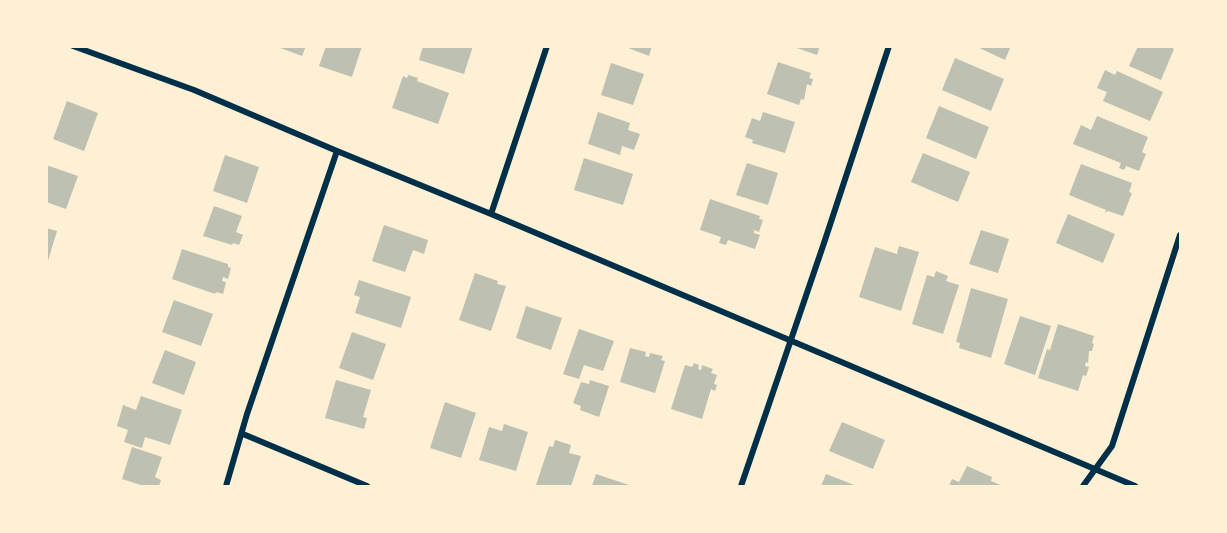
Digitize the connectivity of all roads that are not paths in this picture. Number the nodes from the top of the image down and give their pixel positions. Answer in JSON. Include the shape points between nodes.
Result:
{"nodes":[{"id":1,"x":73,"y":46,"type":"edge"},
{"id":2,"x":547,"y":46,"type":"edge"},
{"id":3,"x":888,"y":46,"type":"edge"},
{"id":4,"x":337,"y":152,"type":"junction"},
{"id":5,"x":491,"y":214,"type":"junction"},
{"id":6,"x":1180,"y":235,"type":"edge"},
{"id":7,"x":789,"y":341,"type":"junction"},
{"id":8,"x":243,"y":434,"type":"junction"},
{"id":9,"x":1096,"y":470,"type":"junction"},
{"id":10,"x":226,"y":486,"type":"edge"},
{"id":11,"x":367,"y":486,"type":"edge"},
{"id":12,"x":741,"y":486,"type":"edge"},
{"id":13,"x":1083,"y":486,"type":"edge"},
{"id":14,"x":1135,"y":486,"type":"edge"}],
"edges":[{"from":1,"to":4,"type":"street","via":[[194,90]]},
{"from":2,"to":5,"type":"street"},
{"from":3,"to":7,"type":"street"},
{"from":4,"to":5,"type":"street"},
{"from":4,"to":8,"type":"street"},
{"from":5,"to":7,"type":"street"},
{"from":6,"to":9,"type":"street","via":[[1112,446]]},
{"from":7,"to":9,"type":"street"},
{"from":7,"to":12,"type":"street"},
{"from":8,"to":10,"type":"street"},
{"from":8,"to":11,"type":"street"},
{"from":9,"to":13,"type":"street"},
{"from":9,"to":14,"type":"street"}]}
